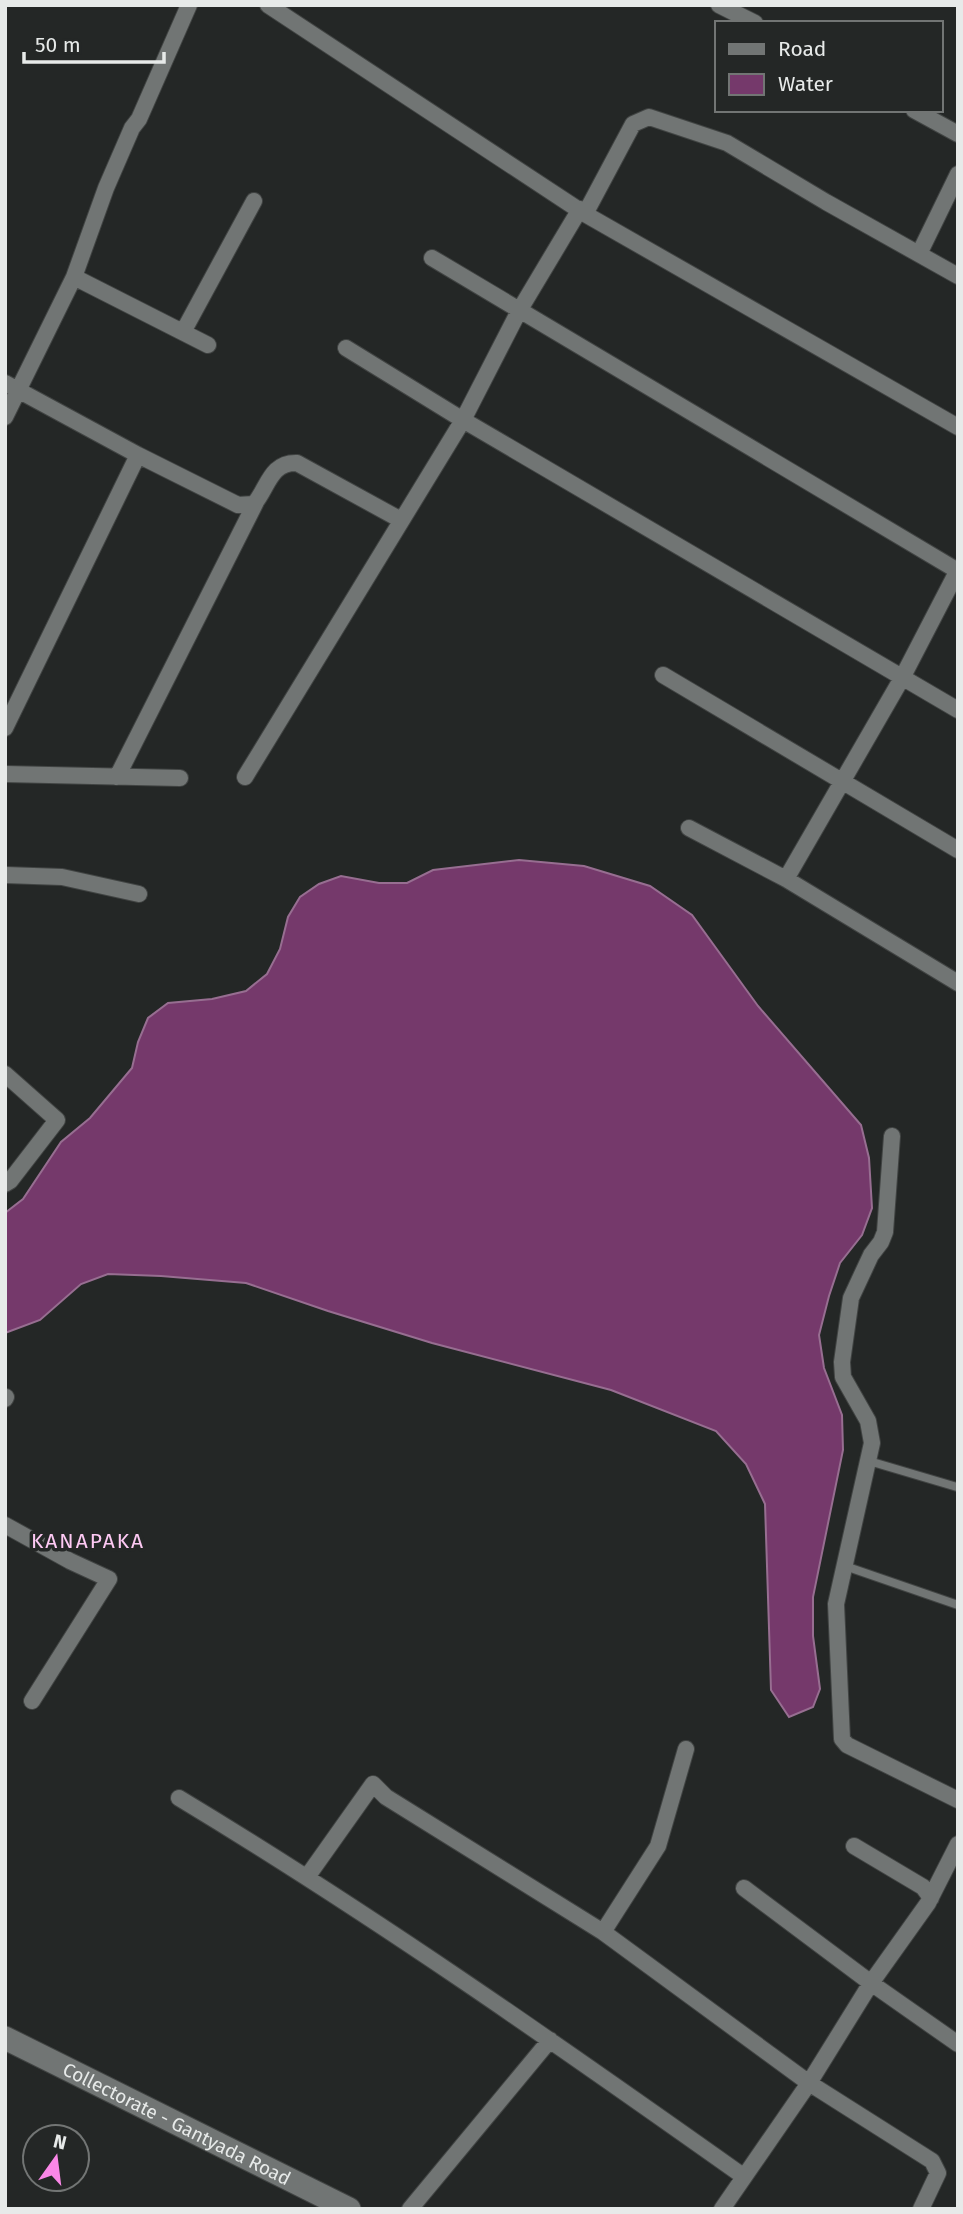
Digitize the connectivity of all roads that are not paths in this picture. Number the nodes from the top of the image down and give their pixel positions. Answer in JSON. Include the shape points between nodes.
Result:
{"nodes":[{"id":1,"x":189,"y":5,"type":"edge"},
{"id":2,"x":268,"y":5,"type":"edge"},
{"id":3,"x":719,"y":5,"type":"edge"},
{"id":4,"x":751,"y":21,"type":"edge"},
{"id":5,"x":918,"y":112,"type":"edge"},
{"id":6,"x":958,"y":134,"type":"edge"},
{"id":7,"x":958,"y":174,"type":"edge"},
{"id":8,"x":254,"y":201,"type":"dead end"},
{"id":9,"x":583,"y":211,"type":"junction"},
{"id":10,"x":919,"y":254,"type":"junction"},
{"id":11,"x":432,"y":258,"type":"dead end"},
{"id":12,"x":958,"y":276,"type":"edge"},
{"id":13,"x":74,"y":277,"type":"junction"},
{"id":14,"x":519,"y":310,"type":"junction"},
{"id":15,"x":183,"y":332,"type":"junction"},
{"id":16,"x":208,"y":345,"type":"dead end"},
{"id":17,"x":346,"y":348,"type":"dead end"},
{"id":18,"x":12,"y":387,"type":"edge"},
{"id":19,"x":5,"y":417,"type":"edge"},
{"id":20,"x":463,"y":420,"type":"junction"},
{"id":21,"x":958,"y":427,"type":"edge"},
{"id":22,"x":138,"y":455,"type":"junction"},
{"id":23,"x":257,"y":502,"type":"junction"},
{"id":24,"x":401,"y":520,"type":"junction"},
{"id":25,"x":958,"y":570,"type":"edge"},
{"id":26,"x":663,"y":676,"type":"dead end"},
{"id":27,"x":902,"y":678,"type":"junction"},
{"id":28,"x":958,"y":710,"type":"edge"},
{"id":29,"x":5,"y":728,"type":"edge"},
{"id":30,"x":5,"y":774,"type":"edge"},
{"id":31,"x":117,"y":777,"type":"junction"},
{"id":32,"x":245,"y":777,"type":"dead end"},
{"id":33,"x":180,"y":778,"type":"dead end"},
{"id":34,"x":840,"y":782,"type":"junction"},
{"id":35,"x":689,"y":828,"type":"dead end"},
{"id":36,"x":958,"y":850,"type":"edge"},
{"id":37,"x":5,"y":875,"type":"edge"},
{"id":38,"x":786,"y":879,"type":"junction"},
{"id":39,"x":139,"y":894,"type":"dead end"},
{"id":40,"x":958,"y":983,"type":"edge"},
{"id":41,"x":5,"y":1074,"type":"edge"},
{"id":42,"x":892,"y":1136,"type":"dead end"},
{"id":43,"x":5,"y":1184,"type":"edge"},
{"id":44,"x":869,"y":1461,"type":"junction"},
{"id":45,"x":957,"y":1487,"type":"edge"},
{"id":46,"x":5,"y":1525,"type":"edge"},
{"id":47,"x":845,"y":1566,"type":"junction"},
{"id":48,"x":958,"y":1605,"type":"edge"},
{"id":49,"x":32,"y":1701,"type":"dead end"},
{"id":50,"x":686,"y":1749,"type":"dead end"},
{"id":51,"x":179,"y":1798,"type":"dead end"},
{"id":52,"x":958,"y":1800,"type":"edge"},
{"id":53,"x":854,"y":1846,"type":"dead end"},
{"id":54,"x":957,"y":1850,"type":"edge"},
{"id":55,"x":307,"y":1877,"type":"junction"},
{"id":56,"x":744,"y":1888,"type":"dead end"},
{"id":57,"x":931,"y":1898,"type":"junction"},
{"id":58,"x":603,"y":1932,"type":"junction"},
{"id":59,"x":871,"y":1983,"type":"junction"},
{"id":60,"x":5,"y":2038,"type":"edge"},
{"id":61,"x":550,"y":2040,"type":"junction"},
{"id":62,"x":958,"y":2045,"type":"edge"},
{"id":63,"x":809,"y":2083,"type":"junction"},
{"id":64,"x":743,"y":2176,"type":"junction"},
{"id":65,"x":349,"y":2209,"type":"edge"},
{"id":66,"x":410,"y":2209,"type":"edge"},
{"id":67,"x":722,"y":2209,"type":"edge"},
{"id":68,"x":921,"y":2209,"type":"edge"}],
"edges":[{"from":1,"to":13,"type":"street","via":[[106,188]]},
{"from":2,"to":9,"type":"street"},
{"from":3,"to":4,"type":"street"},
{"from":5,"to":6,"type":"street"},
{"from":7,"to":10,"type":"street"},
{"from":8,"to":15,"type":"street"},
{"from":9,"to":10,"type":"street","via":[[633,124],[649,117],[740,149]]},
{"from":9,"to":14,"type":"street"},
{"from":9,"to":21,"type":"street"},
{"from":10,"to":12,"type":"street"},
{"from":11,"to":14,"type":"street"},
{"from":13,"to":15,"type":"street"},
{"from":13,"to":18,"type":"street"},
{"from":14,"to":20,"type":"street"},
{"from":14,"to":25,"type":"street"},
{"from":15,"to":16,"type":"street"},
{"from":17,"to":20,"type":"street"},
{"from":18,"to":19,"type":"street"},
{"from":18,"to":22,"type":"street"},
{"from":20,"to":24,"type":"street"},
{"from":20,"to":27,"type":"street"},
{"from":22,"to":23,"type":"street","via":[[238,505]]},
{"from":22,"to":29,"type":"street"},
{"from":23,"to":24,"type":"street","via":[[278,467],[297,463]]},
{"from":23,"to":31,"type":"street"},
{"from":24,"to":32,"type":"street"},
{"from":25,"to":27,"type":"street"},
{"from":26,"to":34,"type":"street"},
{"from":27,"to":28,"type":"street"},
{"from":27,"to":34,"type":"street"},
{"from":30,"to":31,"type":"street"},
{"from":31,"to":33,"type":"street"},
{"from":34,"to":36,"type":"street"},
{"from":34,"to":38,"type":"street"},
{"from":35,"to":38,"type":"street"},
{"from":37,"to":39,"type":"street","via":[[62,877]]},
{"from":38,"to":40,"type":"street"},
{"from":41,"to":43,"type":"street","via":[[57,1120]]},
{"from":42,"to":44,"type":"street","via":[[885,1232],[851,1298],[842,1362],[843,1377],[870,1427]]},
{"from":44,"to":45,"type":"lane"},
{"from":44,"to":47,"type":"street"},
{"from":46,"to":49,"type":"street","via":[[109,1580]]},
{"from":47,"to":48,"type":"lane"},
{"from":47,"to":52,"type":"street","via":[[836,1604],[842,1739]]},
{"from":50,"to":58,"type":"street","via":[[658,1846]]},
{"from":51,"to":55,"type":"street"},
{"from":53,"to":57,"type":"street","via":[[923,1887]]},
{"from":54,"to":57,"type":"street"},
{"from":55,"to":58,"type":"street","via":[[373,1784],[386,1797]]},
{"from":55,"to":61,"type":"street"},
{"from":56,"to":59,"type":"street"},
{"from":57,"to":59,"type":"street"},
{"from":58,"to":63,"type":"street"},
{"from":59,"to":62,"type":"street"},
{"from":59,"to":63,"type":"street"},
{"from":60,"to":65,"type":"street","name":"Collectorate - Gantyada Road"},
{"from":61,"to":64,"type":"street"},
{"from":61,"to":66,"type":"street"},
{"from":63,"to":64,"type":"street"},
{"from":63,"to":68,"type":"street","via":[[936,2164],[939,2173]]},
{"from":64,"to":67,"type":"street"}]}
